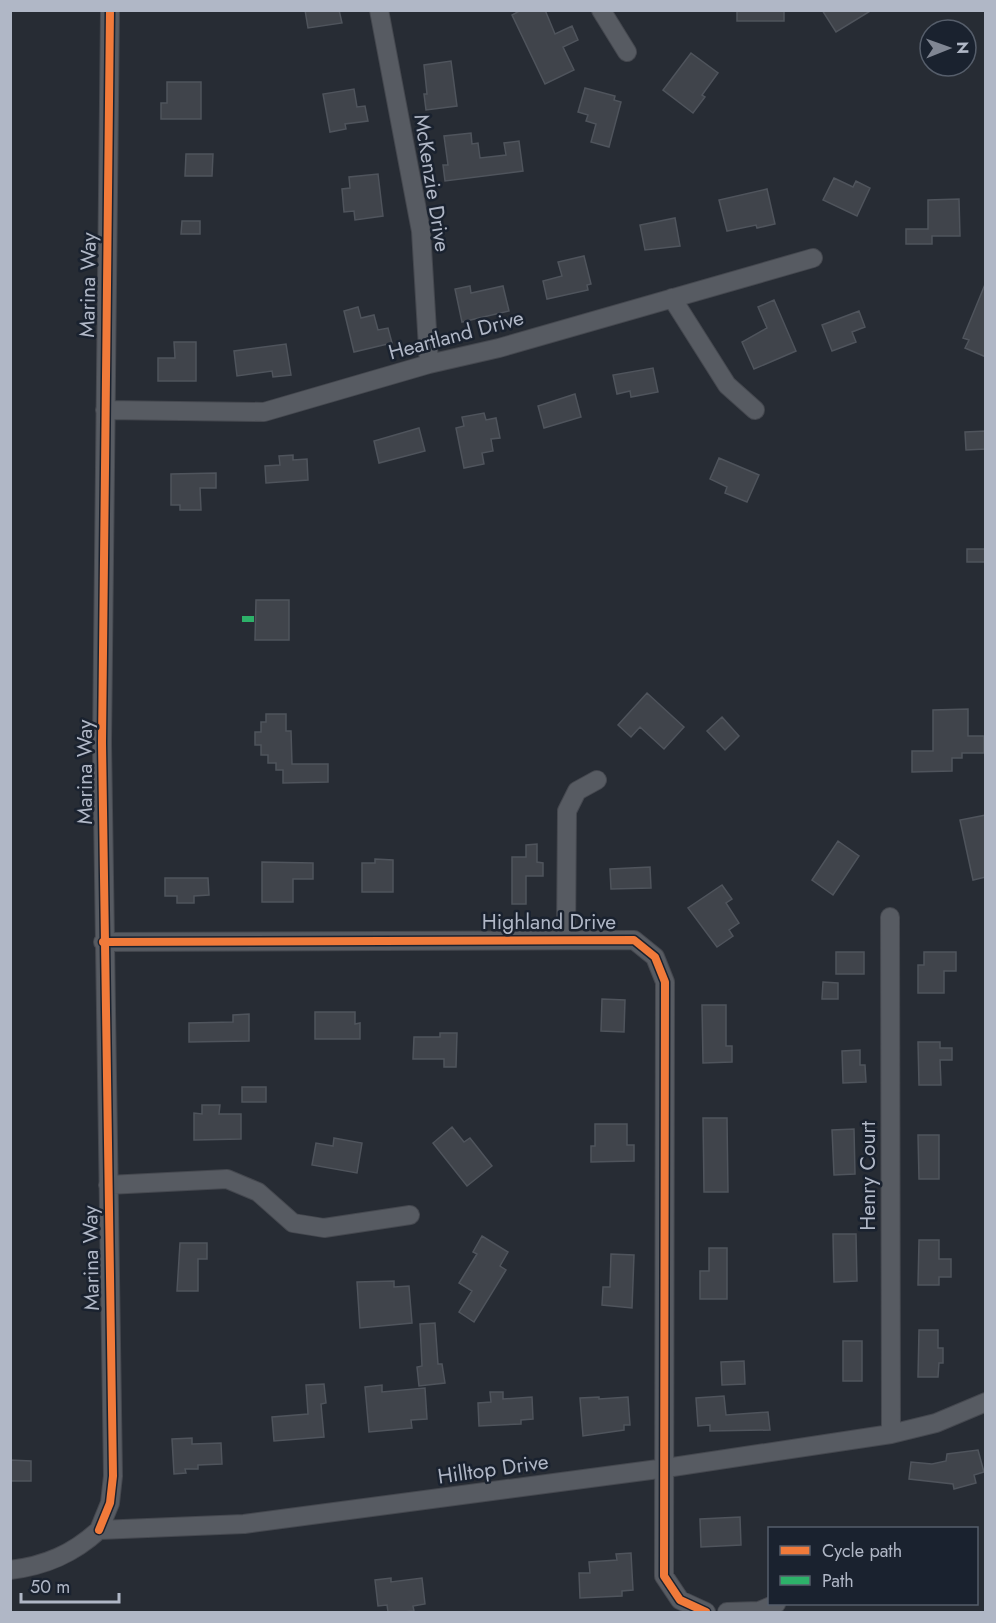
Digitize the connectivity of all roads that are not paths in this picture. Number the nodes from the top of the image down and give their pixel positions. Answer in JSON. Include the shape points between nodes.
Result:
{"nodes":[{"id":1,"x":110,"y":10,"type":"edge"},
{"id":2,"x":379,"y":10,"type":"edge"},
{"id":3,"x":601,"y":10,"type":"edge"},
{"id":4,"x":627,"y":52,"type":"dead end"},
{"id":5,"x":813,"y":258,"type":"dead end"},
{"id":6,"x":672,"y":297,"type":"junction"},
{"id":7,"x":429,"y":364,"type":"junction"},
{"id":8,"x":105,"y":410,"type":"junction"},
{"id":9,"x":755,"y":410,"type":"dead end"},
{"id":10,"x":597,"y":780,"type":"dead end"},
{"id":11,"x":890,"y":917,"type":"dead end"},
{"id":12,"x":566,"y":939,"type":"junction"},
{"id":13,"x":104,"y":942,"type":"junction"},
{"id":14,"x":108,"y":1185,"type":"junction"},
{"id":15,"x":410,"y":1215,"type":"dead end"},
{"id":16,"x":986,"y":1402,"type":"edge"},
{"id":17,"x":891,"y":1434,"type":"junction"},
{"id":18,"x":666,"y":1468,"type":"junction"},
{"id":19,"x":99,"y":1530,"type":"junction"},
{"id":20,"x":10,"y":1570,"type":"edge"},
{"id":21,"x":774,"y":1605,"type":"edge"},
{"id":22,"x":706,"y":1612,"type":"edge"},
{"id":23,"x":727,"y":1612,"type":"edge"}],
"edges":[{"from":1,"to":8,"type":"street","name":"Marina Way"},
{"from":2,"to":7,"type":"street","name":"McKenzie Drive","via":[[421,231]]},
{"from":3,"to":4,"type":"street"},
{"from":5,"to":6,"type":"street","name":"Heartland Drive"},
{"from":6,"to":7,"type":"street","name":"Heartland Drive","via":[[499,348]]},
{"from":6,"to":9,"type":"street","via":[[727,385]]},
{"from":7,"to":8,"type":"street","name":"Heartland Drive","via":[[264,412]]},
{"from":8,"to":13,"type":"street","name":"Marina Way"},
{"from":10,"to":12,"type":"street","via":[[577,791],[567,811]]},
{"from":11,"to":17,"type":"street","name":"Henry Court"},
{"from":12,"to":13,"type":"street","name":"Highland Drive"},
{"from":12,"to":18,"type":"street","name":"Highland Drive","via":[[634,940],[656,957],[665,982]]},
{"from":13,"to":14,"type":"street","name":"Marina Way"},
{"from":14,"to":15,"type":"street","via":[[227,1179],[258,1192],[292,1223],[324,1228]]},
{"from":14,"to":19,"type":"street","name":"Marina Way","via":[[113,1476],[110,1503]]},
{"from":16,"to":17,"type":"street","name":"Hilltop Drive","via":[[936,1423]]},
{"from":17,"to":18,"type":"street","name":"Hilltop Drive"},
{"from":18,"to":19,"type":"street","name":"Hilltop Drive","via":[[244,1524]]},
{"from":18,"to":22,"type":"street","name":"Highland Drive","via":[[664,1576],[680,1600]]},
{"from":19,"to":20,"type":"street","via":[[83,1545],[59,1558]]},
{"from":21,"to":23,"type":"street","via":[[759,1611]]}]}
